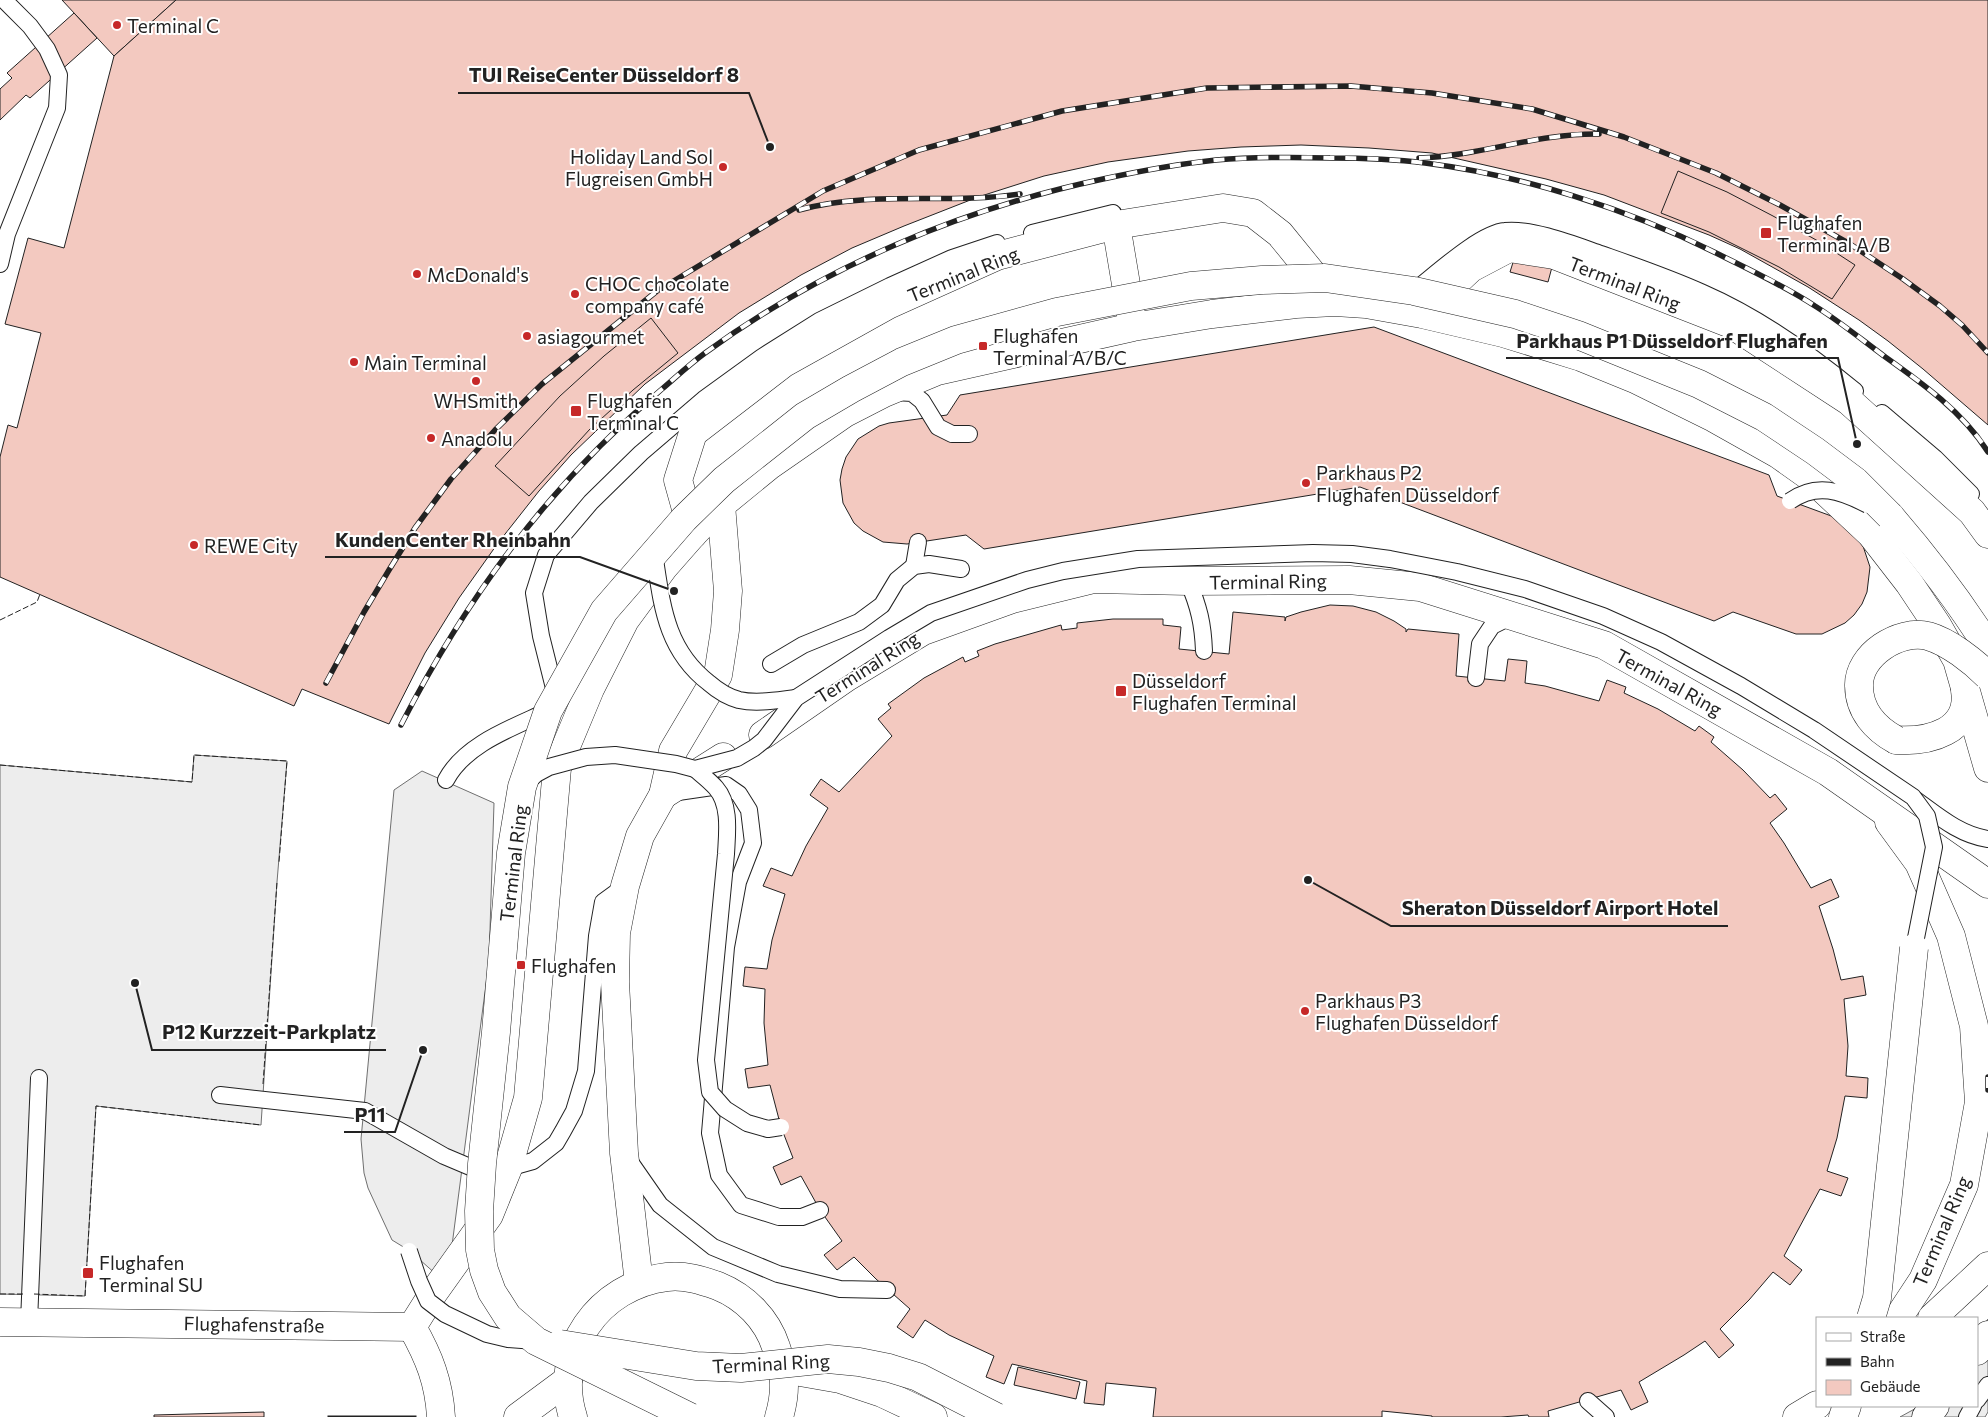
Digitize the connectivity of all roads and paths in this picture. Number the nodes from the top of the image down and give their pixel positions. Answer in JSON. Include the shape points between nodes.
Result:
{"nodes":[{"id":1,"x":4,"y":0,"type":"edge"},
{"id":2,"x":1116,"y":225,"type":"junction"},
{"id":3,"x":0,"y":264,"type":"edge"},
{"id":4,"x":1330,"y":290,"type":"junction"},
{"id":5,"x":1418,"y":302,"type":"junction"},
{"id":6,"x":1133,"y":327,"type":"junction"},
{"id":7,"x":884,"y":393,"type":"junction"},
{"id":8,"x":969,"y":434,"type":"dead end"},
{"id":9,"x":1790,"y":500,"type":"dead end"},
{"id":10,"x":721,"y":505,"type":"junction"},
{"id":11,"x":1988,"y":512,"type":"edge"},
{"id":12,"x":1890,"y":516,"type":"junction"},
{"id":13,"x":692,"y":534,"type":"junction"},
{"id":14,"x":1988,"y":534,"type":"edge"},
{"id":15,"x":918,"y":542,"type":"dead end"},
{"id":16,"x":654,"y":553,"type":"junction"},
{"id":17,"x":914,"y":566,"type":"junction"},
{"id":18,"x":961,"y":569,"type":"dead end"},
{"id":19,"x":1188,"y":581,"type":"junction"},
{"id":20,"x":1512,"y":616,"type":"junction"},
{"id":21,"x":1988,"y":648,"type":"edge"},
{"id":22,"x":1204,"y":651,"type":"dead end"},
{"id":23,"x":771,"y":664,"type":"dead end"},
{"id":24,"x":1476,"y":678,"type":"dead end"},
{"id":25,"x":1976,"y":678,"type":"edge"},
{"id":26,"x":796,"y":698,"type":"junction"},
{"id":27,"x":552,"y":703,"type":"junction"},
{"id":28,"x":1988,"y":768,"type":"edge"},
{"id":29,"x":695,"y":769,"type":"junction"},
{"id":30,"x":446,"y":780,"type":"dead end"},
{"id":31,"x":522,"y":787,"type":"junction"},
{"id":32,"x":663,"y":795,"type":"junction"},
{"id":33,"x":1913,"y":797,"type":"junction"},
{"id":34,"x":1876,"y":805,"type":"junction"},
{"id":35,"x":1988,"y":839,"type":"edge"},
{"id":36,"x":1988,"y":884,"type":"edge"},
{"id":37,"x":625,"y":886,"type":"junction"},
{"id":38,"x":1914,"y":948,"type":"joint"},
{"id":39,"x":39,"y":1078,"type":"dead end"},
{"id":40,"x":220,"y":1095,"type":"dead end"},
{"id":41,"x":781,"y":1128,"type":"dead end"},
{"id":42,"x":624,"y":1153,"type":"junction"},
{"id":43,"x":508,"y":1168,"type":"junction"},
{"id":44,"x":820,"y":1210,"type":"dead end"},
{"id":45,"x":410,"y":1251,"type":"dead end"},
{"id":46,"x":1988,"y":1266,"type":"edge"},
{"id":47,"x":638,"y":1283,"type":"junction"},
{"id":48,"x":887,"y":1290,"type":"dead end"},
{"id":49,"x":1871,"y":1317,"type":"edge"},
{"id":50,"x":1899,"y":1317,"type":"edge"},
{"id":51,"x":1933,"y":1317,"type":"edge"},
{"id":52,"x":0,"y":1322,"type":"edge"},
{"id":53,"x":29,"y":1322,"type":"junction"},
{"id":54,"x":412,"y":1327,"type":"junction"},
{"id":55,"x":1988,"y":1335,"type":"edge"},
{"id":56,"x":536,"y":1341,"type":"junction"},
{"id":57,"x":1978,"y":1350,"type":"edge"},
{"id":58,"x":783,"y":1369,"type":"junction"},
{"id":59,"x":568,"y":1380,"type":"junction"},
{"id":60,"x":1988,"y":1385,"type":"edge"},
{"id":61,"x":1978,"y":1399,"type":"edge"},
{"id":62,"x":1588,"y":1401,"type":"dead end"},
{"id":63,"x":1816,"y":1407,"type":"edge"},
{"id":64,"x":1934,"y":1407,"type":"edge"},
{"id":65,"x":440,"y":1417,"type":"edge"},
{"id":66,"x":518,"y":1417,"type":"edge"},
{"id":67,"x":573,"y":1417,"type":"edge"},
{"id":68,"x":690,"y":1417,"type":"edge"},
{"id":69,"x":780,"y":1417,"type":"edge"},
{"id":70,"x":933,"y":1417,"type":"edge"},
{"id":71,"x":996,"y":1417,"type":"edge"},
{"id":72,"x":1606,"y":1417,"type":"edge"},
{"id":73,"x":1797,"y":1417,"type":"edge"},
{"id":74,"x":1926,"y":1417,"type":"edge"}],
"edges":[{"from":1,"to":3,"type":"lane","via":[[47,48],[58,75],[57,108],[7,234]]},
{"from":2,"to":4,"type":"street","name":"Terminal Ring","via":[[1223,208],[1253,213],[1280,234]]},
{"from":2,"to":6,"type":"street"},
{"from":2,"to":13,"type":"street","name":"Terminal Ring","via":[[997,256],[888,305],[784,363],[692,433],[678,480]]},
{"from":4,"to":5,"type":"street","name":"Terminal Ring","bridge":true},
{"from":4,"to":6,"type":"street","name":"Terminal Ring","via":[[1296,304]]},
{"from":4,"to":16,"type":"street","name":"Terminal Ring","bridge":true,"via":[[1262,280],[1191,286],[1057,312],[956,340],[902,362],[805,416],[724,480]]},
{"from":4,"to":27,"type":"lane","via":[[1291,231],[1265,204],[1235,196],[1133,208],[999,243],[952,258],[819,322],[762,357],[704,399],[641,453],[591,502],[546,555],[534,593]]},
{"from":5,"to":11,"type":"lane","via":[[1475,244],[1504,231],[1526,232],[1578,246],[1657,274],[1704,293],[1759,322],[1819,362],[1935,458]]},
{"from":5,"to":12,"type":"street","name":"Terminal Ring","bridge":true,"via":[[1515,314],[1578,335],[1700,384],[1764,417],[1815,451],[1855,481]]},
{"from":5,"to":14,"type":"street","name":"Terminal Ring","via":[[1509,248],[1554,255],[1731,324],[1850,401],[1972,512]]},
{"from":5,"to":25,"type":"street","name":"Terminal Ring","via":[[1581,357],[1635,379],[1778,454],[1809,476],[1871,534],[1909,583],[1957,660]]},
{"from":6,"to":7,"type":"street","name":"Terminal Ring","via":[[937,371]]},
{"from":7,"to":8,"type":"lane","via":[[912,393],[922,401],[938,427],[952,434]]},
{"from":7,"to":10,"type":"street","name":"Terminal Ring","via":[[845,414],[770,465]]},
{"from":9,"to":12,"type":"lane","bridge":true,"via":[[1802,492],[1817,489],[1848,494]]},
{"from":10,"to":13,"type":"street","name":"Terminal Ring"},
{"from":10,"to":32,"type":"street","name":"Terminal Ring","via":[[728,591],[726,630],[718,675],[673,751]]},
{"from":12,"to":21,"type":"street","name":"Terminal Ring","via":[[1930,562]]},
{"from":13,"to":43,"type":"street","name":"Terminal Ring","via":[[625,620],[590,689],[557,768],[528,1098]]},
{"from":15,"to":17,"type":"lane"},
{"from":16,"to":26,"type":"lane","bridge":true,"via":[[662,604],[684,660],[719,691],[738,700]]},
{"from":16,"to":27,"type":"street","name":"Terminal Ring","bridge":true,"via":[[604,611]]},
{"from":17,"to":18,"type":"lane","via":[[929,564]]},
{"from":17,"to":23,"type":"lane","via":[[897,580],[882,605],[859,622],[803,645]]},
{"from":19,"to":20,"type":"street","name":"Terminal Ring","via":[[1349,580],[1420,587]]},
{"from":19,"to":22,"type":"lane","via":[[1202,624]]},
{"from":19,"to":32,"type":"street","name":"Terminal Ring","via":[[1094,579],[1012,599],[923,631]]},
{"from":20,"to":24,"type":"lane","via":[[1492,626],[1480,644]]},
{"from":20,"to":34,"type":"street","name":"Terminal Ring","via":[[1604,645],[1828,772]]},
{"from":25,"to":25,"type":"street","bridge":true,"via":[[1981,669],[1939,640],[1910,635],[1894,639],[1878,649],[1865,667],[1858,685],[1861,704],[1882,732],[1896,740],[1916,741],[1934,737],[1951,728],[1962,715]]},
{"from":25,"to":28,"type":"street","name":"Terminal Ring","via":[[1973,719]]},
{"from":26,"to":29,"type":"lane","bridge":true,"via":[[764,740],[754,748],[736,758]]},
{"from":26,"to":33,"type":"lane","bridge":true,"via":[[931,613],[1027,580],[1138,559],[1352,554],[1390,558],[1465,574],[1525,589],[1603,616],[1661,642],[1741,686],[1814,730]]},
{"from":27,"to":30,"type":"lane","via":[[474,749],[452,768]]},
{"from":27,"to":31,"type":"street","name":"Terminal Ring","bridge":true},
{"from":29,"to":31,"type":"lane","bridge":true,"via":[[615,756],[586,757],[549,767]]},
{"from":29,"to":41,"type":"lane","bridge":true,"via":[[717,789],[727,823],[706,1060],[710,1092],[725,1110],[746,1123],[768,1129]]},
{"from":31,"to":56,"type":"street","name":"Terminal Ring","bridge":true,"via":[[511,853],[479,1211],[480,1250],[492,1292],[508,1317]]},
{"from":32,"to":37,"type":"street","name":"Terminal Ring","via":[[640,836]]},
{"from":32,"to":44,"type":"lane","via":[[726,785],[739,794],[749,810],[753,843],[738,882],[726,947],[710,1133],[719,1175],[741,1205],[778,1217],[802,1217]]},
{"from":33,"to":35,"type":"lane","via":[[1961,831]]},
{"from":33,"to":38,"type":"lane","bridge":true,"via":[[1926,816],[1934,847]]},
{"from":34,"to":36,"type":"street","name":"Terminal Ring"},
{"from":34,"to":50,"type":"street","name":"Terminal Ring","via":[[1919,863],[1951,936],[1974,1026],[1979,1102],[1964,1185],[1923,1280]]},
{"from":37,"to":42,"type":"street","name":"Terminal Ring","via":[[616,933],[615,982]]},
{"from":37,"to":43,"type":"lane","via":[[603,902],[597,936],[586,1071],[574,1111],[556,1143],[532,1161]]},
{"from":38,"to":49,"type":"street","bridge":true,"via":[[1877,1298]]},
{"from":39,"to":53,"type":"lane"},
{"from":40,"to":43,"type":"lane","via":[[365,1111],[444,1156],[470,1167]]},
{"from":42,"to":47,"type":"street","name":"Terminal Ring"},
{"from":42,"to":48,"type":"lane","via":[[660,1205],[713,1247],[778,1274],[840,1289]]},
{"from":43,"to":54,"type":"street","name":"Terminal Ring","via":[[489,1215]]},
{"from":45,"to":56,"type":"lane","bridge":true,"via":[[428,1301],[445,1314],[487,1334]]},
{"from":46,"to":51,"type":"street","name":"Terminal Ring"},
{"from":47,"to":58,"type":"street","via":[[668,1276],[695,1278],[729,1291],[751,1306],[771,1332]]},
{"from":47,"to":59,"type":"street","via":[[602,1306],[582,1331],[573,1352]]},
{"from":52,"to":53,"type":"street","name":"Flughafenstraße"},
{"from":53,"to":54,"type":"street","name":"Flughafenstraße"},
{"from":54,"to":65,"type":"street","via":[[436,1379]]},
{"from":55,"to":57,"type":"street"},
{"from":56,"to":68,"type":"street","name":"Terminal Ring","bridge":true},
{"from":56,"to":71,"type":"street","name":"Terminal Ring","bridge":true,"via":[[696,1366],[741,1368],[828,1359],[858,1362],[918,1377]]},
{"from":58,"to":69,"type":"street","via":[[785,1397]]},
{"from":58,"to":70,"type":"street","name":"Terminal Ring","via":[[840,1379],[882,1392]]},
{"from":59,"to":66,"type":"street"},
{"from":59,"to":67,"type":"street"},
{"from":60,"to":61,"type":"lane"},
{"from":62,"to":72,"type":"lane"},
{"from":63,"to":73,"type":"street"},
{"from":64,"to":74,"type":"street"}]}
